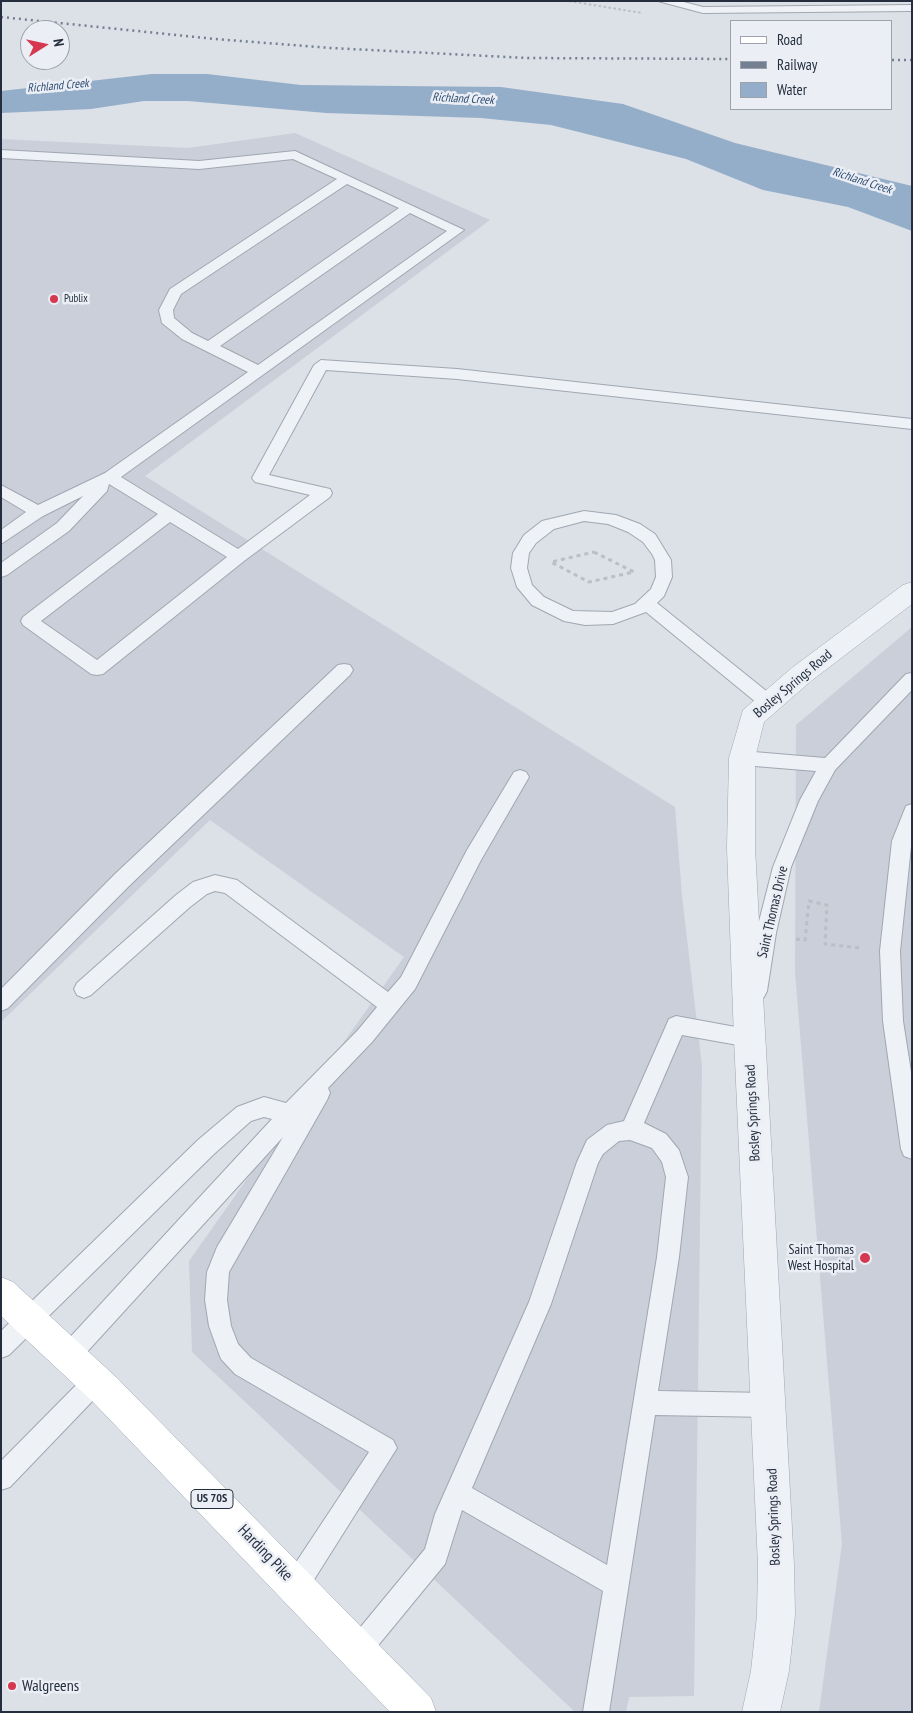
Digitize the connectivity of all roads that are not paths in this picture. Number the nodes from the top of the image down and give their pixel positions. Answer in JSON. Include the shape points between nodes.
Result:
{"nodes":[{"id":1,"x":664,"y":1,"type":"edge"},
{"id":2,"x":706,"y":1,"type":"edge"},
{"id":3,"x":912,"y":8,"type":"edge"},
{"id":4,"x":745,"y":10,"type":"junction"},
{"id":5,"x":1,"y":154,"type":"edge"},
{"id":6,"x":346,"y":179,"type":"junction"},
{"id":7,"x":408,"y":208,"type":"junction"},
{"id":8,"x":210,"y":347,"type":"junction"},
{"id":9,"x":259,"y":371,"type":"junction"},
{"id":10,"x":912,"y":424,"type":"edge"},
{"id":11,"x":110,"y":477,"type":"junction"},
{"id":12,"x":1,"y":490,"type":"edge"},
{"id":13,"x":37,"y":512,"type":"junction"},
{"id":14,"x":168,"y":515,"type":"junction"},
{"id":15,"x":1,"y":538,"type":"edge"},
{"id":16,"x":238,"y":557,"type":"junction"},
{"id":17,"x":1,"y":571,"type":"edge"},
{"id":18,"x":912,"y":591,"type":"edge"},
{"id":19,"x":647,"y":604,"type":"junction"},
{"id":20,"x":344,"y":670,"type":"dead end"},
{"id":21,"x":912,"y":679,"type":"edge"},
{"id":22,"x":769,"y":703,"type":"junction"},
{"id":23,"x":742,"y":758,"type":"junction"},
{"id":24,"x":829,"y":765,"type":"junction"},
{"id":25,"x":520,"y":777,"type":"dead end"},
{"id":26,"x":912,"y":811,"type":"edge"},
{"id":27,"x":84,"y":989,"type":"dead end"},
{"id":28,"x":1,"y":1002,"type":"edge"},
{"id":29,"x":390,"y":1005,"type":"junction"},
{"id":30,"x":749,"y":1038,"type":"junction"},
{"id":31,"x":335,"y":1068,"type":"junction"},
{"id":32,"x":290,"y":1114,"type":"junction"},
{"id":33,"x":631,"y":1130,"type":"junction"},
{"id":34,"x":912,"y":1149,"type":"edge"},
{"id":35,"x":1,"y":1293,"type":"edge"},
{"id":36,"x":31,"y":1320,"type":"junction"},
{"id":37,"x":1,"y":1347,"type":"edge"},
{"id":38,"x":68,"y":1356,"type":"junction"},
{"id":39,"x":96,"y":1381,"type":"junction"},
{"id":40,"x":646,"y":1403,"type":"junction"},
{"id":41,"x":769,"y":1405,"type":"junction"},
{"id":42,"x":1,"y":1478,"type":"edge"},
{"id":43,"x":457,"y":1493,"type":"junction"},
{"id":44,"x":296,"y":1585,"type":"junction"},
{"id":45,"x":617,"y":1585,"type":"junction"},
{"id":46,"x":358,"y":1650,"type":"junction"},
{"id":47,"x":417,"y":1712,"type":"edge"},
{"id":48,"x":596,"y":1712,"type":"edge"},
{"id":49,"x":761,"y":1712,"type":"edge"}],
"edges":[{"from":1,"to":4,"type":"lane","via":[[703,10]]},
{"from":2,"to":4,"type":"lane"},
{"from":3,"to":4,"type":"lane"},
{"from":5,"to":6,"type":"lane","via":[[199,165],[295,155]]},
{"from":6,"to":7,"type":"lane"},
{"from":6,"to":8,"type":"lane","via":[[175,292],[166,310],[167,320],[187,336]]},
{"from":7,"to":8,"type":"lane"},
{"from":7,"to":9,"type":"lane","via":[[457,230]]},
{"from":8,"to":9,"type":"lane"},
{"from":9,"to":11,"type":"lane"},
{"from":10,"to":16,"type":"lane","via":[[457,374],[321,365],[260,478],[324,493]]},
{"from":11,"to":13,"type":"lane"},
{"from":11,"to":14,"type":"lane"},
{"from":11,"to":17,"type":"lane","via":[[63,526]]},
{"from":12,"to":13,"type":"lane"},
{"from":13,"to":15,"type":"lane"},
{"from":14,"to":16,"type":"lane"},
{"from":14,"to":16,"type":"lane","via":[[29,621],[97,669]]},
{"from":18,"to":22,"type":"street","name":"Bosley Springs Road"},
{"from":19,"to":19,"type":"lane","via":[[661,586],[663,560],[654,544],[634,528],[616,520],[595,517],[564,520],[536,532],[524,547],[519,568],[525,586],[538,602],[557,612],[604,620],[635,612]]},
{"from":19,"to":22,"type":"lane"},
{"from":20,"to":28,"type":"lane","via":[[122,880]]},
{"from":21,"to":24,"type":"lane","name":"Saint Thomas Drive"},
{"from":22,"to":23,"type":"street","name":"Bosley Springs Road","via":[[752,717]]},
{"from":23,"to":24,"type":"lane"},
{"from":23,"to":30,"type":"street","name":"Bosley Springs Road","via":[[741,848]]},
{"from":24,"to":30,"type":"lane","name":"Saint Thomas Drive","via":[[810,800],[782,867],[766,933]]},
{"from":25,"to":29,"type":"lane","via":[[474,855],[408,983]]},
{"from":26,"to":34,"type":"lane","via":[[901,841],[890,951],[893,1021]]},
{"from":27,"to":29,"type":"lane","via":[[182,901],[200,888],[215,883],[230,886]]},
{"from":29,"to":31,"type":"lane"},
{"from":30,"to":33,"type":"lane","via":[[676,1025]]},
{"from":30,"to":41,"type":"street","name":"Bosley Springs Road"},
{"from":31,"to":32,"type":"lane"},
{"from":31,"to":44,"type":"lane","via":[[218,1272],[216,1300],[220,1326],[229,1351],[243,1366],[385,1448]]},
{"from":32,"to":36,"type":"lane","via":[[264,1107],[244,1114],[199,1153]]},
{"from":32,"to":38,"type":"lane"},
{"from":33,"to":40,"type":"lane","via":[[659,1141],[671,1157],[677,1177]]},
{"from":33,"to":43,"type":"lane","via":[[614,1132],[595,1147],[540,1304]]},
{"from":35,"to":36,"type":"main road","name":"Harding Pike","number":"US 70S"},
{"from":36,"to":37,"type":"lane"},
{"from":36,"to":38,"type":"main road","name":"Harding Pike","number":"US 70S"},
{"from":38,"to":39,"type":"main road","name":"Harding Pike","number":"US 70S"},
{"from":39,"to":42,"type":"lane"},
{"from":39,"to":44,"type":"main road","name":"Harding Pike","number":"US 70S"},
{"from":40,"to":41,"type":"lane"},
{"from":40,"to":45,"type":"lane"},
{"from":41,"to":49,"type":"street","name":"Bosley Springs Road","via":[[776,1615],[770,1671]]},
{"from":43,"to":45,"type":"lane"},
{"from":43,"to":46,"type":"lane","via":[[444,1523],[436,1555]]},
{"from":44,"to":46,"type":"main road","name":"Harding Pike","number":"US 70S"},
{"from":45,"to":48,"type":"lane"},
{"from":46,"to":47,"type":"main road","name":"Harding Pike","number":"US 70S"}]}
